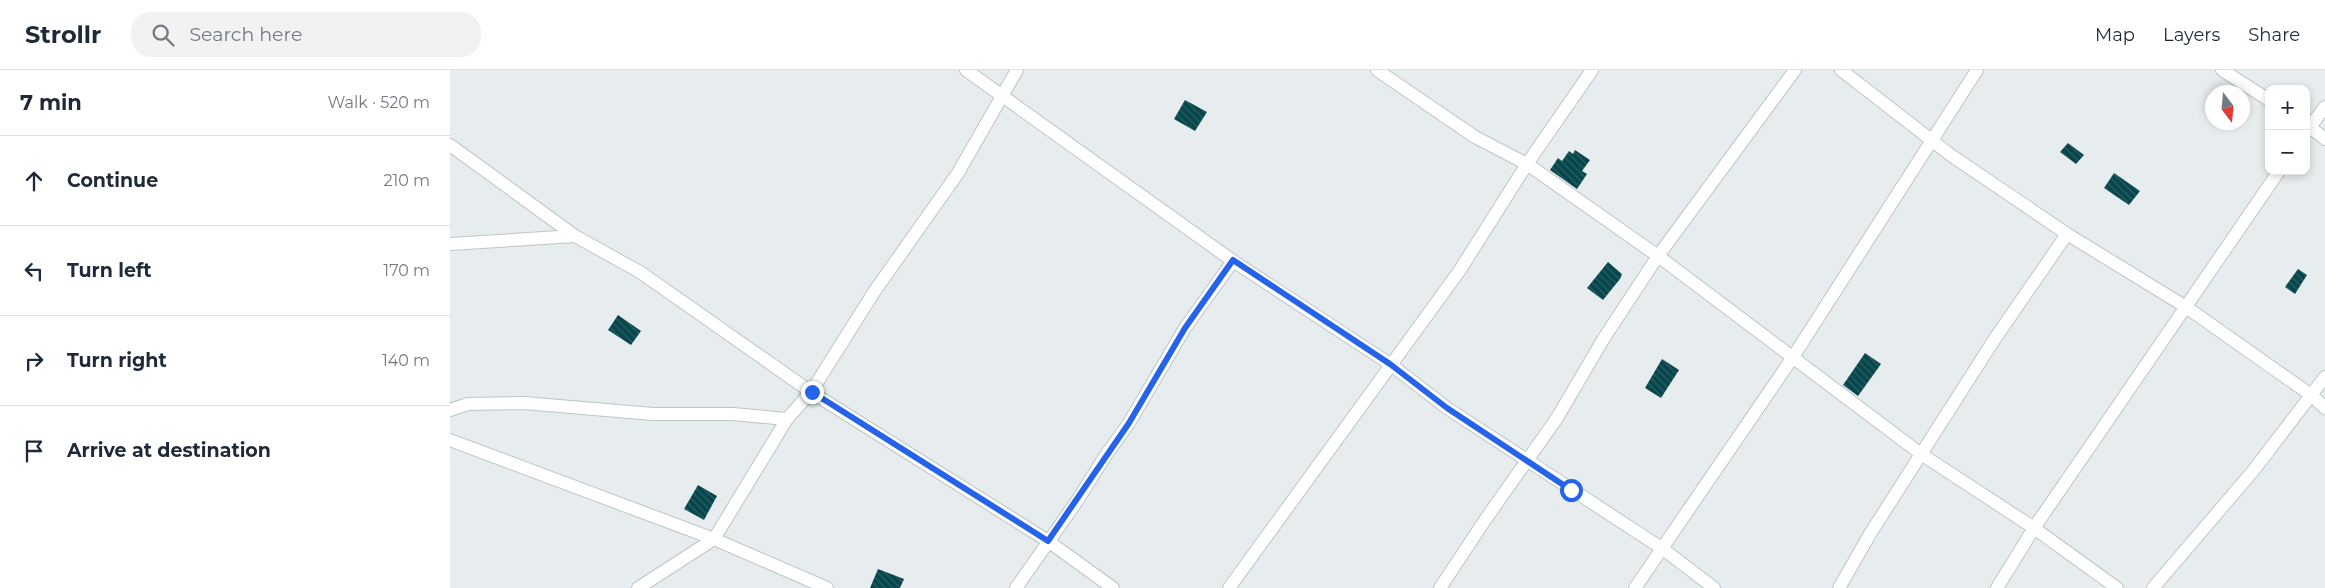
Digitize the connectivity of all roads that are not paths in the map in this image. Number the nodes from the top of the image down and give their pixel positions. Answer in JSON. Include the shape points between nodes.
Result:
{"nodes":[{"id":1,"x":966,"y":70,"type":"edge"},
{"id":2,"x":1017,"y":70,"type":"edge"},
{"id":3,"x":1377,"y":70,"type":"edge"},
{"id":4,"x":1592,"y":70,"type":"edge"},
{"id":5,"x":1795,"y":70,"type":"edge"},
{"id":6,"x":1841,"y":70,"type":"edge"},
{"id":7,"x":1976,"y":70,"type":"edge"},
{"id":8,"x":2222,"y":70,"type":"edge"},
{"id":9,"x":1003,"y":97,"type":"junction"},
{"id":10,"x":2265,"y":97,"type":"edge"},
{"id":11,"x":2325,"y":107,"type":"edge"},
{"id":12,"x":2310,"y":124,"type":"edge"},
{"id":13,"x":2310,"y":129,"type":"edge"},
{"id":14,"x":2325,"y":139,"type":"edge"},
{"id":15,"x":1931,"y":142,"type":"junction"},
{"id":16,"x":450,"y":145,"type":"edge"},
{"id":17,"x":1527,"y":164,"type":"junction"},
{"id":18,"x":2276,"y":175,"type":"edge"},
{"id":19,"x":2067,"y":234,"type":"junction"},
{"id":20,"x":575,"y":236,"type":"junction"},
{"id":21,"x":450,"y":244,"type":"edge"},
{"id":22,"x":1658,"y":256,"type":"junction"},
{"id":23,"x":1233,"y":260,"type":"junction"},
{"id":24,"x":2186,"y":307,"type":"junction"},
{"id":25,"x":1793,"y":357,"type":"junction"},
{"id":26,"x":1390,"y":364,"type":"junction"},
{"id":27,"x":2325,"y":377,"type":"edge"},
{"id":28,"x":812,"y":392,"type":"junction"},
{"id":29,"x":2311,"y":395,"type":"junction"},
{"id":30,"x":2325,"y":408,"type":"edge"},
{"id":31,"x":450,"y":410,"type":"edge"},
{"id":32,"x":787,"y":419,"type":"junction"},
{"id":33,"x":450,"y":440,"type":"edge"},
{"id":34,"x":1921,"y":454,"type":"junction"},
{"id":35,"x":1528,"y":460,"type":"junction"},
{"id":36,"x":2034,"y":528,"type":"junction"},
{"id":37,"x":714,"y":539,"type":"junction"},
{"id":38,"x":1048,"y":541,"type":"junction"},
{"id":39,"x":1663,"y":549,"type":"junction"},
{"id":40,"x":638,"y":588,"type":"edge"},
{"id":41,"x":827,"y":588,"type":"edge"},
{"id":42,"x":1016,"y":588,"type":"edge"},
{"id":43,"x":1113,"y":588,"type":"edge"},
{"id":44,"x":1230,"y":588,"type":"edge"},
{"id":45,"x":1440,"y":588,"type":"edge"},
{"id":46,"x":1635,"y":588,"type":"edge"},
{"id":47,"x":1714,"y":588,"type":"edge"},
{"id":48,"x":1839,"y":588,"type":"edge"},
{"id":49,"x":1998,"y":588,"type":"edge"},
{"id":50,"x":2117,"y":588,"type":"edge"},
{"id":51,"x":2153,"y":588,"type":"edge"}],
"edges":[{"from":1,"to":9,"type":"street"},
{"from":2,"to":9,"type":"street"},
{"from":3,"to":17,"type":"street","via":[[1475,137]]},
{"from":4,"to":17,"type":"street"},
{"from":5,"to":22,"type":"street"},
{"from":6,"to":15,"type":"street"},
{"from":7,"to":15,"type":"street"},
{"from":8,"to":10,"type":"street"},
{"from":9,"to":23,"type":"street"},
{"from":9,"to":28,"type":"street","via":[[958,173],[874,292]]},
{"from":11,"to":12,"type":"street"},
{"from":13,"to":14,"type":"street"},
{"from":15,"to":19,"type":"street"},
{"from":15,"to":25,"type":"street"},
{"from":16,"to":20,"type":"street"},
{"from":17,"to":22,"type":"street"},
{"from":17,"to":26,"type":"street","via":[[1460,270]]},
{"from":18,"to":24,"type":"street"},
{"from":19,"to":24,"type":"street"},
{"from":19,"to":34,"type":"street"},
{"from":20,"to":21,"type":"street"},
{"from":20,"to":28,"type":"street","via":[[640,272]]},
{"from":22,"to":25,"type":"street"},
{"from":22,"to":35,"type":"street"},
{"from":23,"to":26,"type":"street"},
{"from":23,"to":38,"type":"street","via":[[1185,328],[1129,423]]},
{"from":24,"to":29,"type":"street"},
{"from":24,"to":36,"type":"street"},
{"from":25,"to":34,"type":"street"},
{"from":25,"to":39,"type":"street"},
{"from":26,"to":35,"type":"street","via":[[1447,408]]},
{"from":26,"to":44,"type":"street"},
{"from":27,"to":29,"type":"street"},
{"from":28,"to":32,"type":"street"},
{"from":28,"to":38,"type":"street"},
{"from":29,"to":30,"type":"street"},
{"from":29,"to":51,"type":"street","via":[[2253,471]]},
{"from":31,"to":32,"type":"street","via":[[468,404],[524,403],[653,414],[733,414]]},
{"from":32,"to":37,"type":"street"},
{"from":33,"to":37,"type":"street"},
{"from":34,"to":36,"type":"street"},
{"from":34,"to":48,"type":"street"},
{"from":35,"to":39,"type":"street"},
{"from":35,"to":45,"type":"street"},
{"from":36,"to":49,"type":"street"},
{"from":36,"to":50,"type":"street"},
{"from":37,"to":40,"type":"street"},
{"from":37,"to":41,"type":"street"},
{"from":38,"to":42,"type":"street"},
{"from":38,"to":43,"type":"street"},
{"from":39,"to":46,"type":"street"},
{"from":39,"to":47,"type":"street"}]}
